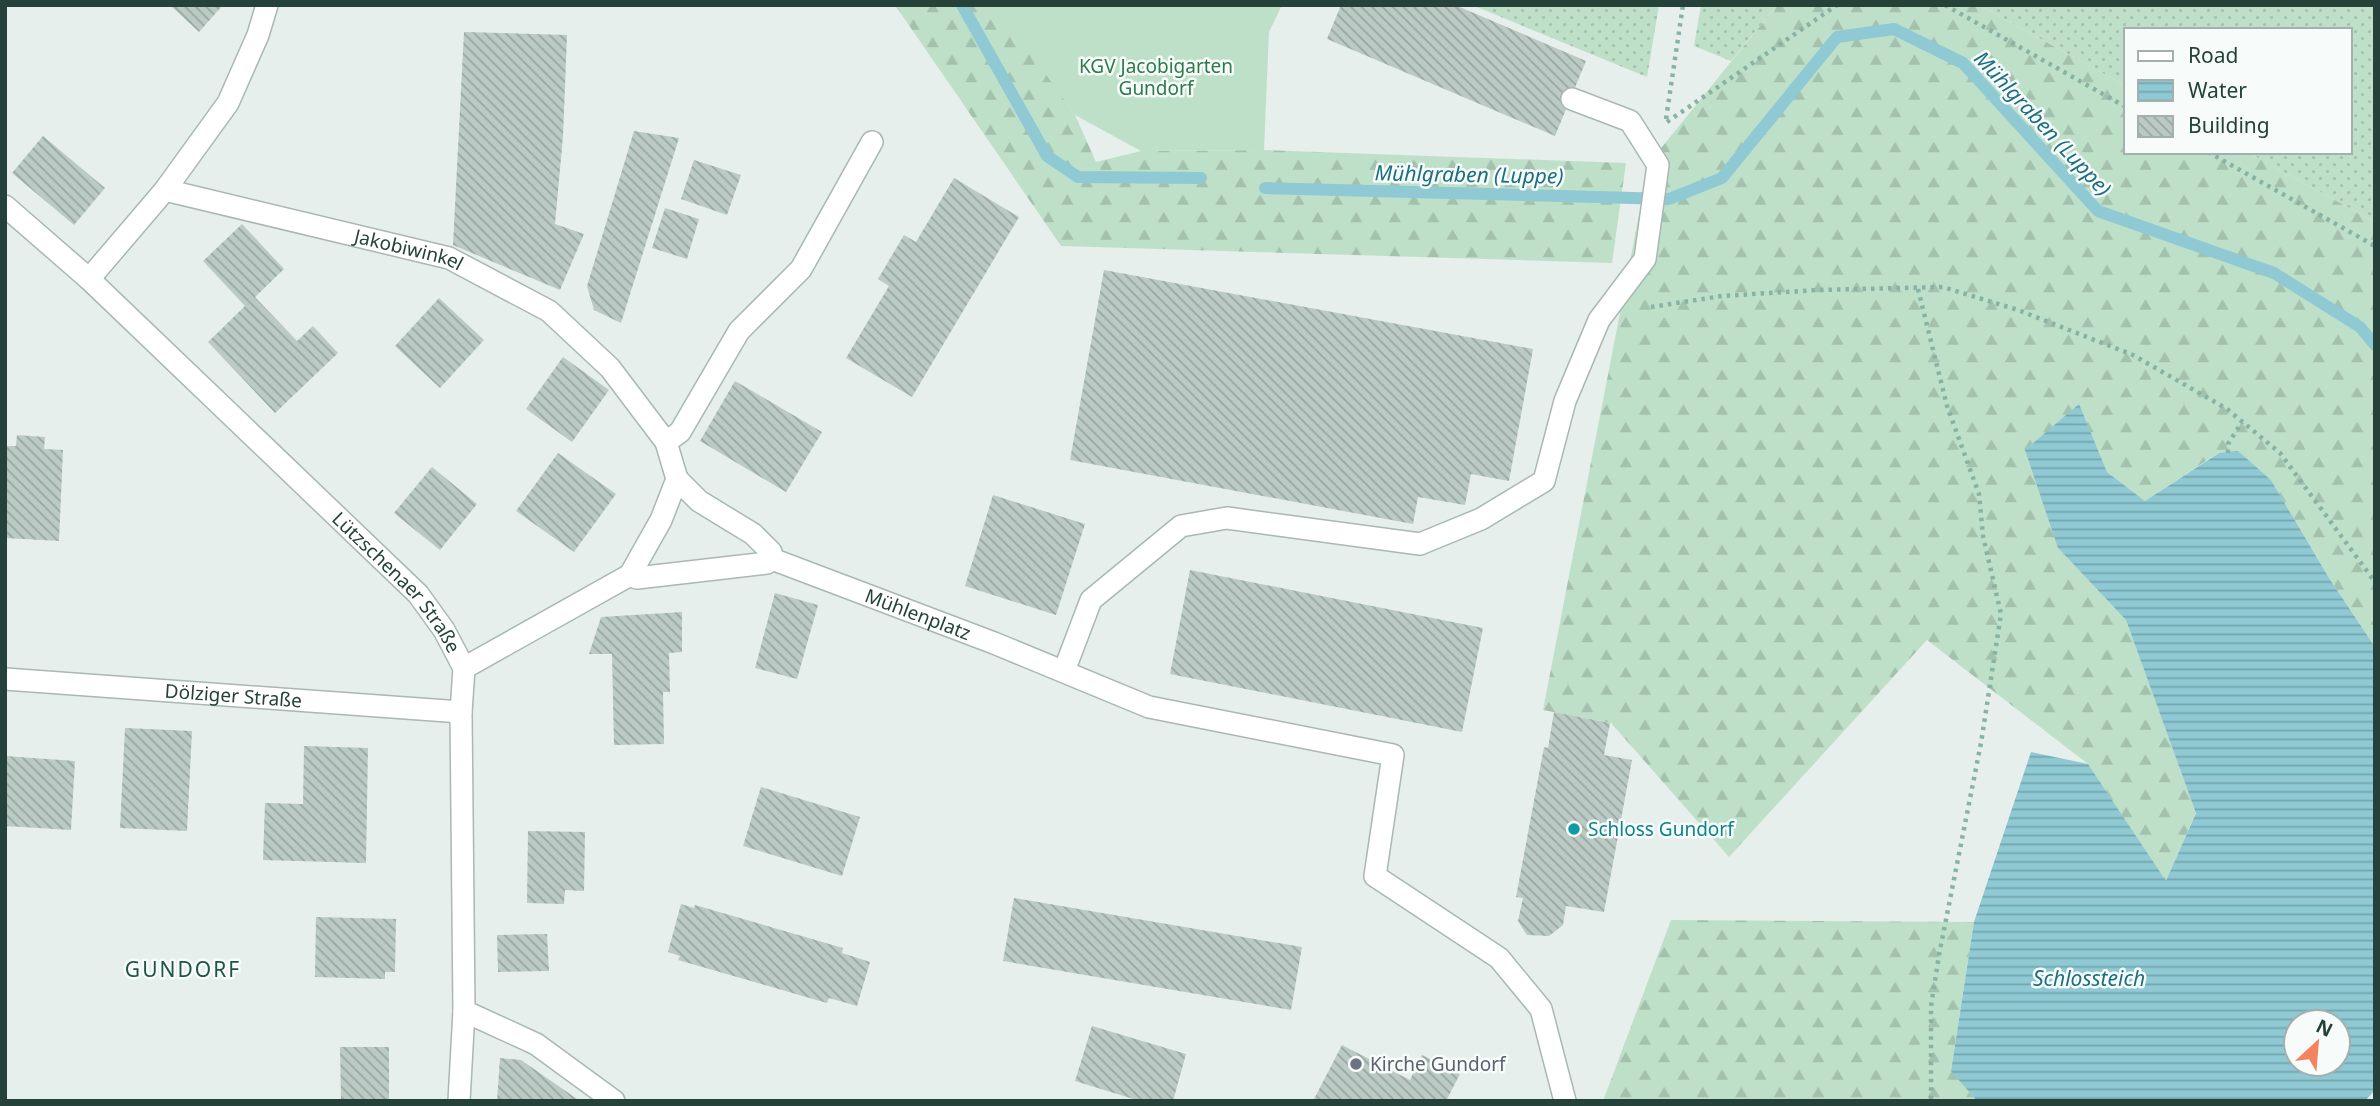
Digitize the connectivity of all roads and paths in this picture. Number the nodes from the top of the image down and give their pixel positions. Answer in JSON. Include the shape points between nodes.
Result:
{"nodes":[{"id":1,"x":267,"y":5,"type":"edge"},
{"id":2,"x":1683,"y":5,"type":"edge"},
{"id":3,"x":1836,"y":5,"type":"edge"},
{"id":4,"x":1945,"y":5,"type":"edge"},
{"id":5,"x":1572,"y":99,"type":"dead end"},
{"id":6,"x":2124,"y":106,"type":"edge"},
{"id":7,"x":1666,"y":123,"type":"junction"},
{"id":8,"x":872,"y":142,"type":"dead end"},
{"id":9,"x":2211,"y":154,"type":"edge"},
{"id":10,"x":1658,"y":165,"type":"junction"},
{"id":11,"x":165,"y":190,"type":"junction"},
{"id":12,"x":5,"y":206,"type":"edge"},
{"id":13,"x":2375,"y":246,"type":"edge"},
{"id":14,"x":89,"y":279,"type":"junction"},
{"id":15,"x":1918,"y":289,"type":"junction"},
{"id":16,"x":1599,"y":320,"type":"junction"},
{"id":17,"x":2242,"y":422,"type":"junction"},
{"id":18,"x":666,"y":442,"type":"junction"},
{"id":19,"x":2228,"y":453,"type":"dead end"},
{"id":20,"x":677,"y":479,"type":"junction"},
{"id":21,"x":772,"y":559,"type":"junction"},
{"id":22,"x":630,"y":575,"type":"junction"},
{"id":23,"x":2375,"y":582,"type":"edge"},
{"id":24,"x":464,"y":668,"type":"junction"},
{"id":25,"x":1063,"y":671,"type":"junction"},
{"id":26,"x":5,"y":679,"type":"edge"},
{"id":27,"x":461,"y":712,"type":"junction"},
{"id":28,"x":464,"y":1012,"type":"junction"},
{"id":29,"x":459,"y":1101,"type":"edge"},
{"id":30,"x":614,"y":1101,"type":"edge"},
{"id":31,"x":1565,"y":1101,"type":"edge"},
{"id":32,"x":1931,"y":1101,"type":"edge"}],
"edges":[{"from":1,"to":11,"type":"street","via":[[228,103]]},
{"from":2,"to":7,"type":"path"},
{"from":3,"to":7,"type":"path"},
{"from":4,"to":6,"type":"path"},
{"from":5,"to":10,"type":"street","via":[[1630,121]]},
{"from":7,"to":10,"type":"path"},
{"from":8,"to":18,"type":"street","via":[[801,269],[739,331],[680,432]]},
{"from":9,"to":13,"type":"path"},
{"from":10,"to":16,"type":"street","via":[[1645,259]]},
{"from":11,"to":14,"type":"street"},
{"from":11,"to":18,"type":"street","name":"Jakobiwinkel","via":[[449,258],[549,311],[610,368]]},
{"from":12,"to":14,"type":"street","name":"Lützschenaer Straße"},
{"from":14,"to":24,"type":"street","name":"Lützschenaer Straße","via":[[418,594]]},
{"from":15,"to":16,"type":"path","via":[[1721,296]]},
{"from":15,"to":17,"type":"path","via":[[1943,287],[1993,302],[2133,355]]},
{"from":15,"to":32,"type":"path","via":[[1947,406],[1979,494],[1983,536],[2001,614],[1931,1006]]},
{"from":16,"to":25,"type":"street","via":[[1565,401],[1544,481],[1481,519],[1420,544],[1227,518],[1181,526],[1091,600]]},
{"from":17,"to":19,"type":"path","via":[[2228,444]]},
{"from":17,"to":23,"type":"path","via":[[2280,453]]},
{"from":18,"to":20,"type":"street","name":"Jakobiwinkel"},
{"from":20,"to":21,"type":"street","via":[[699,501],[753,534]]},
{"from":20,"to":22,"type":"street","via":[[661,520]]},
{"from":21,"to":22,"type":"street","via":[[767,564],[637,578]]},
{"from":21,"to":25,"type":"street","name":"Mühlenplatz"},
{"from":22,"to":24,"type":"street"},
{"from":24,"to":27,"type":"street","name":"Lützschenaer Straße"},
{"from":25,"to":31,"type":"street","name":"Mühlenplatz","via":[[1149,707],[1393,755],[1375,876],[1499,958],[1541,1009]]},
{"from":26,"to":27,"type":"street","name":"Dölziger Straße"},
{"from":27,"to":28,"type":"street","name":"Lützschenaer Straße"},
{"from":28,"to":29,"type":"street","name":"Lützschenaer Straße"},
{"from":28,"to":30,"type":"street","via":[[536,1044]]}]}
